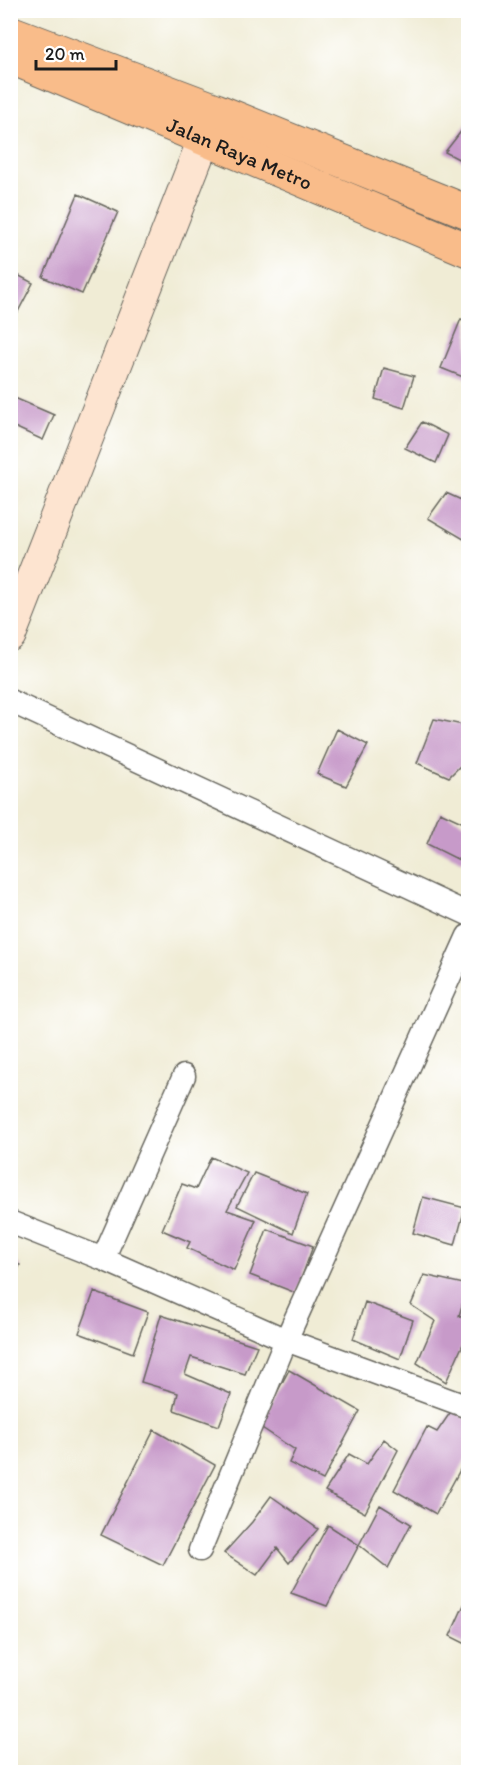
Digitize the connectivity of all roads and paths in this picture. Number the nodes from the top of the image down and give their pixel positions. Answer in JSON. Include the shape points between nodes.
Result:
{"nodes":[{"id":1,"x":10,"y":32,"type":"edge"},
{"id":2,"x":10,"y":57,"type":"edge"},
{"id":3,"x":210,"y":124,"type":"junction"},
{"id":4,"x":468,"y":212,"type":"edge"},
{"id":5,"x":468,"y":250,"type":"edge"},
{"id":6,"x":10,"y":635,"type":"edge"},
{"id":7,"x":10,"y":701,"type":"edge"},
{"id":8,"x":468,"y":914,"type":"edge"},
{"id":9,"x":468,"y":936,"type":"edge"},
{"id":10,"x":184,"y":1076,"type":"dead end"},
{"id":11,"x":10,"y":1222,"type":"edge"},
{"id":12,"x":103,"y":1259,"type":"junction"},
{"id":13,"x":286,"y":1340,"type":"junction"},
{"id":14,"x":468,"y":1407,"type":"edge"},
{"id":15,"x":200,"y":1551,"type":"dead end"}],
"edges":[{"from":1,"to":3,"type":"highway"},
{"from":2,"to":3,"type":"highway","name":"Jalan Raya Metro"},
{"from":3,"to":4,"type":"highway"},
{"from":3,"to":5,"type":"highway","name":"Jalan Raya Metro"},
{"from":3,"to":6,"type":"street"},
{"from":7,"to":8,"type":"street"},
{"from":9,"to":13,"type":"street"},
{"from":10,"to":12,"type":"street"},
{"from":11,"to":12,"type":"street"},
{"from":12,"to":13,"type":"street"},
{"from":13,"to":14,"type":"street"},
{"from":13,"to":15,"type":"street"}]}
